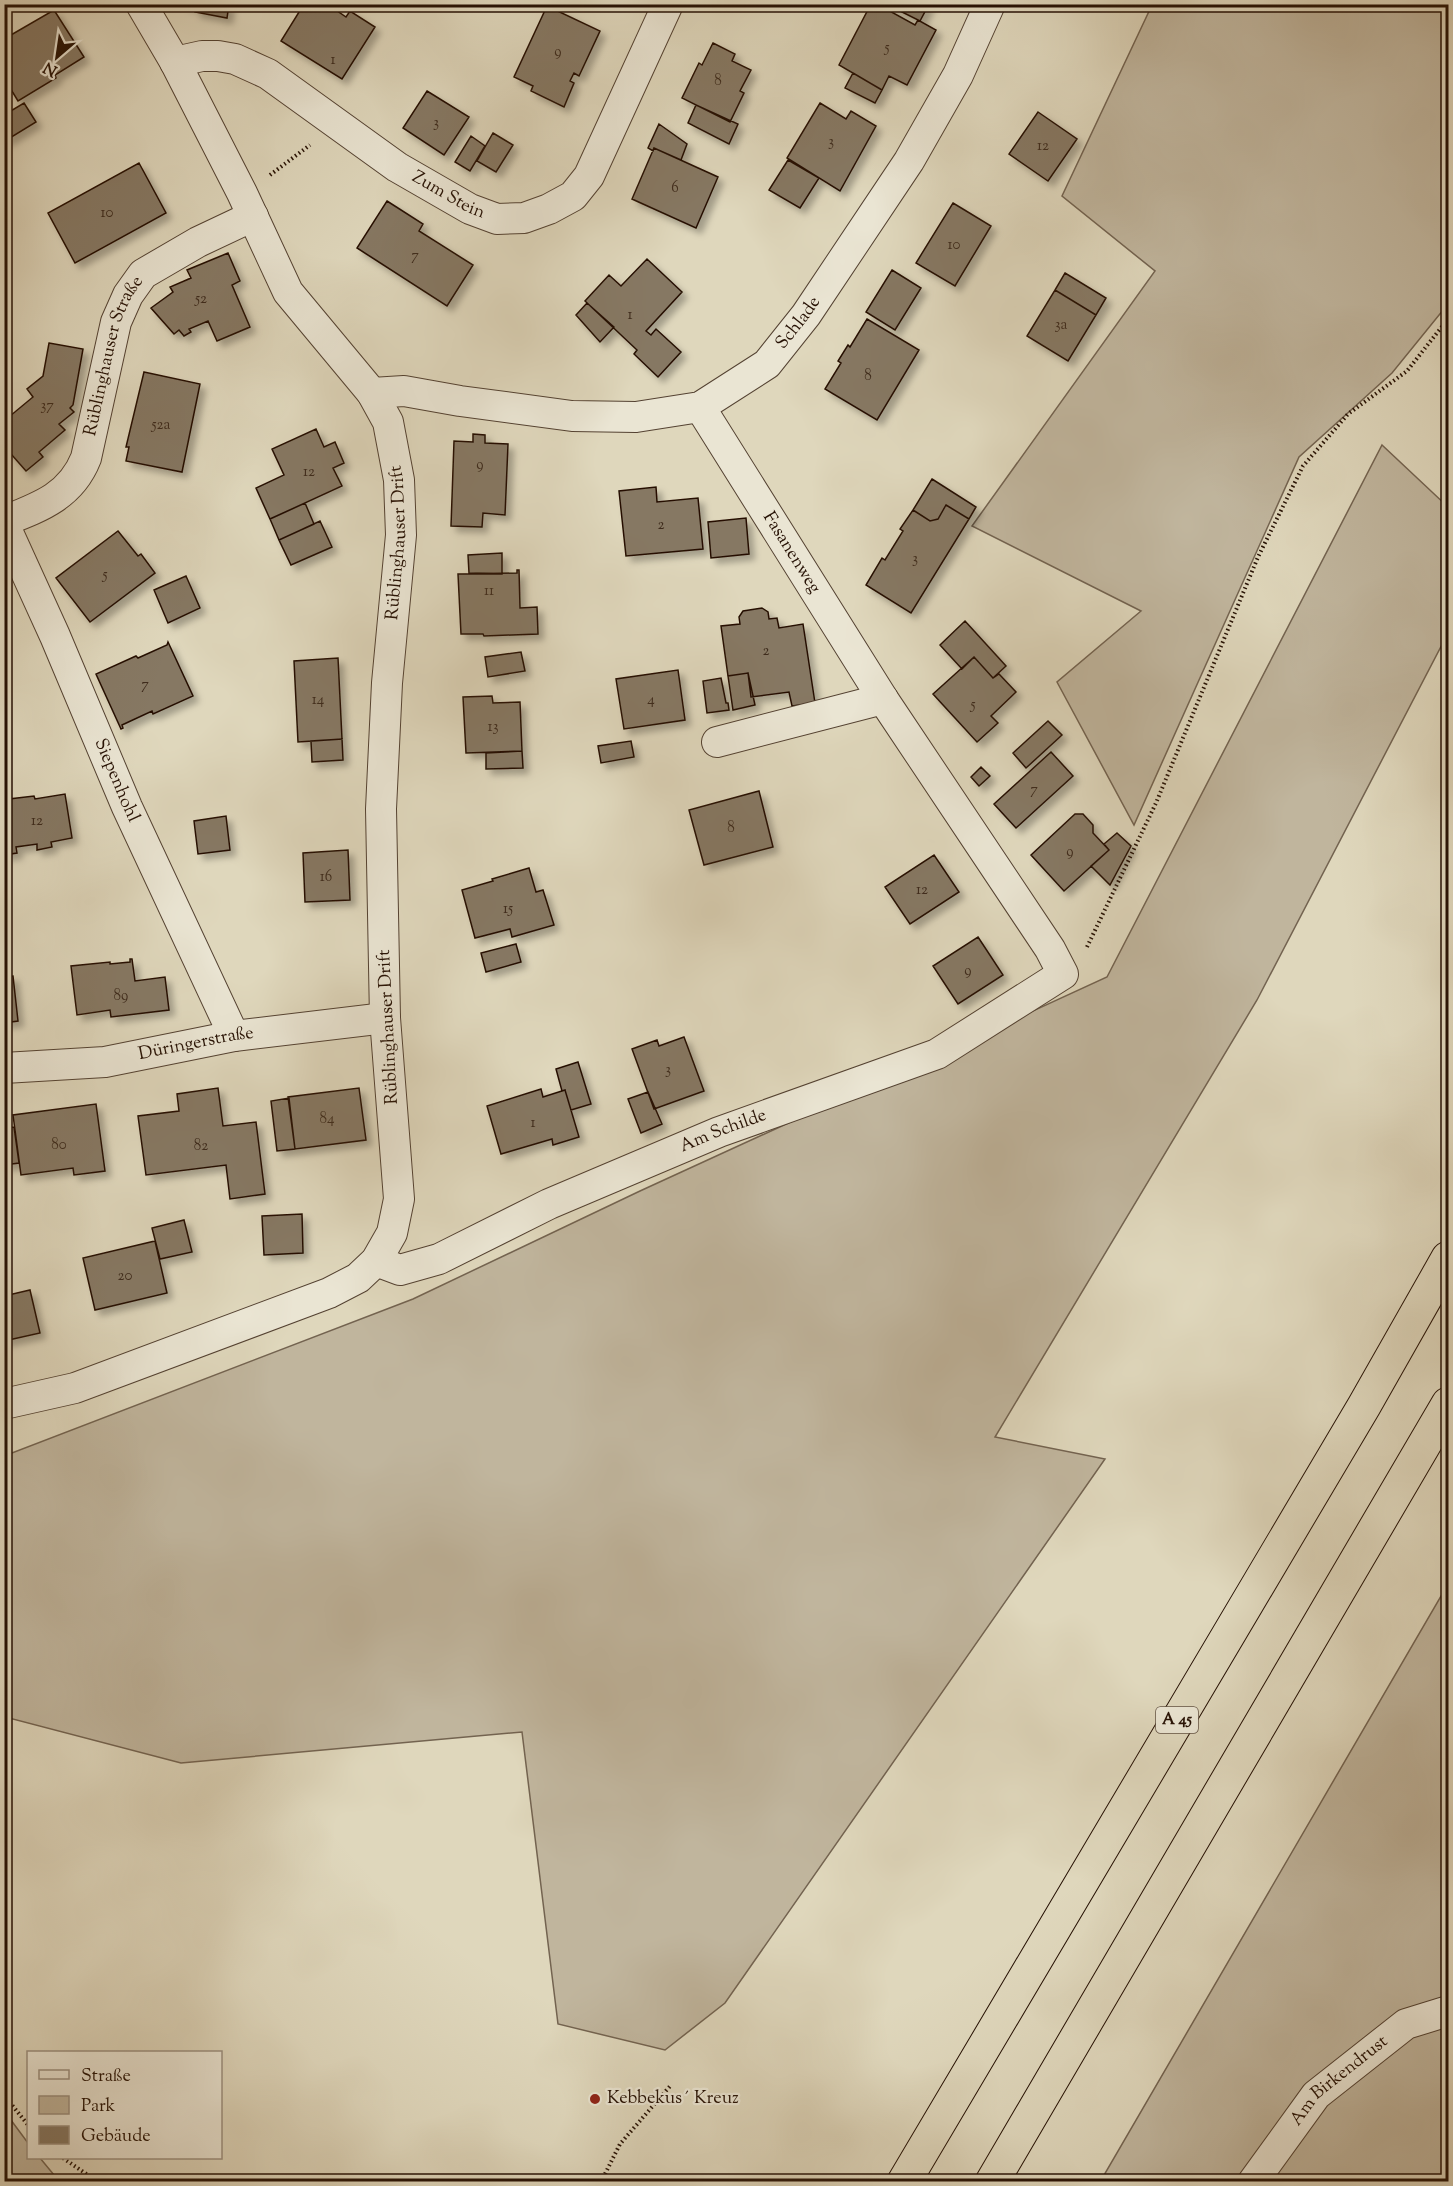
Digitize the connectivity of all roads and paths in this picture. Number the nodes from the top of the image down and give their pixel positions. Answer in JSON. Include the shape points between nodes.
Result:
{"nodes":[{"id":1,"x":141,"y":4,"type":"edge"},
{"id":2,"x":668,"y":4,"type":"edge"},
{"id":3,"x":990,"y":4,"type":"edge"},
{"id":4,"x":175,"y":62,"type":"junction"},
{"id":5,"x":316,"y":140,"type":"dead end"},
{"id":6,"x":263,"y":181,"type":"dead end"},
{"id":7,"x":253,"y":216,"type":"junction"},
{"id":8,"x":1449,"y":319,"type":"edge"},
{"id":9,"x":372,"y":393,"type":"junction"},
{"id":10,"x":700,"y":407,"type":"junction"},
{"id":11,"x":4,"y":522,"type":"edge"},
{"id":12,"x":883,"y":699,"type":"junction"},
{"id":13,"x":717,"y":742,"type":"dead end"},
{"id":14,"x":1063,"y":974,"type":"junction"},
{"id":15,"x":385,"y":1018,"type":"junction"},
{"id":16,"x":234,"y":1036,"type":"junction"},
{"id":17,"x":4,"y":1068,"type":"edge"},
{"id":18,"x":1449,"y":1258,"type":"edge"},
{"id":19,"x":376,"y":1261,"type":"junction"},
{"id":20,"x":4,"y":1404,"type":"edge"},
{"id":21,"x":1449,"y":1404,"type":"edge"},
{"id":22,"x":1449,"y":2010,"type":"edge"},
{"id":23,"x":671,"y":2085,"type":"dead end"},
{"id":24,"x":4,"y":2095,"type":"edge"},
{"id":25,"x":27,"y":2124,"type":"edge"},
{"id":26,"x":66,"y":2159,"type":"edge"},
{"id":27,"x":98,"y":2181,"type":"edge"},
{"id":28,"x":601,"y":2181,"type":"edge"},
{"id":29,"x":904,"y":2181,"type":"edge"},
{"id":30,"x":992,"y":2181,"type":"edge"},
{"id":31,"x":1253,"y":2181,"type":"edge"}],
"edges":[{"from":1,"to":4,"type":"street","name":"Rüblinghauser Drift"},
{"from":2,"to":4,"type":"street","name":"Zum Stein","via":[[589,176],[573,196],[525,218],[497,219],[470,209],[397,167],[268,74],[236,59],[202,56]]},
{"from":3,"to":10,"type":"street","name":"Schlade","via":[[958,75],[909,161],[806,315],[767,364]]},
{"from":4,"to":7,"type":"street","name":"Rüblinghauser Drift"},
{"from":5,"to":6,"type":"path"},
{"from":7,"to":9,"type":"street","name":"Rüblinghauser Drift","via":[[288,292]]},
{"from":7,"to":11,"type":"street","name":"Rüblinghauser Straße","via":[[143,274],[116,322],[80,474],[68,488],[38,508]]},
{"from":8,"to":14,"type":"path","via":[[1407,371],[1348,414],[1303,466],[1258,557],[1156,803],[1079,963]]},
{"from":9,"to":10,"type":"street","name":"Schlade","via":[[404,391],[572,416],[636,417]]},
{"from":9,"to":15,"type":"street","name":"Rüblinghauser Drift","via":[[388,422],[399,480],[401,535],[387,683],[381,809]]},
{"from":10,"to":12,"type":"street","name":"Fasanenweg"},
{"from":11,"to":16,"type":"street","name":"Siepenhohl","via":[[127,807]]},
{"from":12,"to":13,"type":"street"},
{"from":12,"to":14,"type":"street","name":"Fasanenweg"},
{"from":14,"to":19,"type":"street","name":"Am Schilde","via":[[937,1054],[719,1132],[549,1204],[439,1259],[400,1270]]},
{"from":15,"to":16,"type":"street","name":"Düringerstraße"},
{"from":15,"to":19,"type":"street","name":"Rüblinghauser Drift","via":[[399,1199],[392,1233]]},
{"from":16,"to":17,"type":"street","name":"Düringerstraße","via":[[105,1062]]},
{"from":18,"to":29,"type":"highway","number":"A 45"},
{"from":19,"to":20,"type":"street","name":"Rüblinghauser Drift","via":[[358,1278],[281,1312],[75,1388]]},
{"from":21,"to":30,"type":"highway"},
{"from":22,"to":31,"type":"street","name":"Am Birkendrust","via":[[1406,2024],[1316,2095]]},
{"from":23,"to":28,"type":"path","via":[[620,2144]]},
{"from":24,"to":25,"type":"path"},
{"from":26,"to":27,"type":"path"}]}
